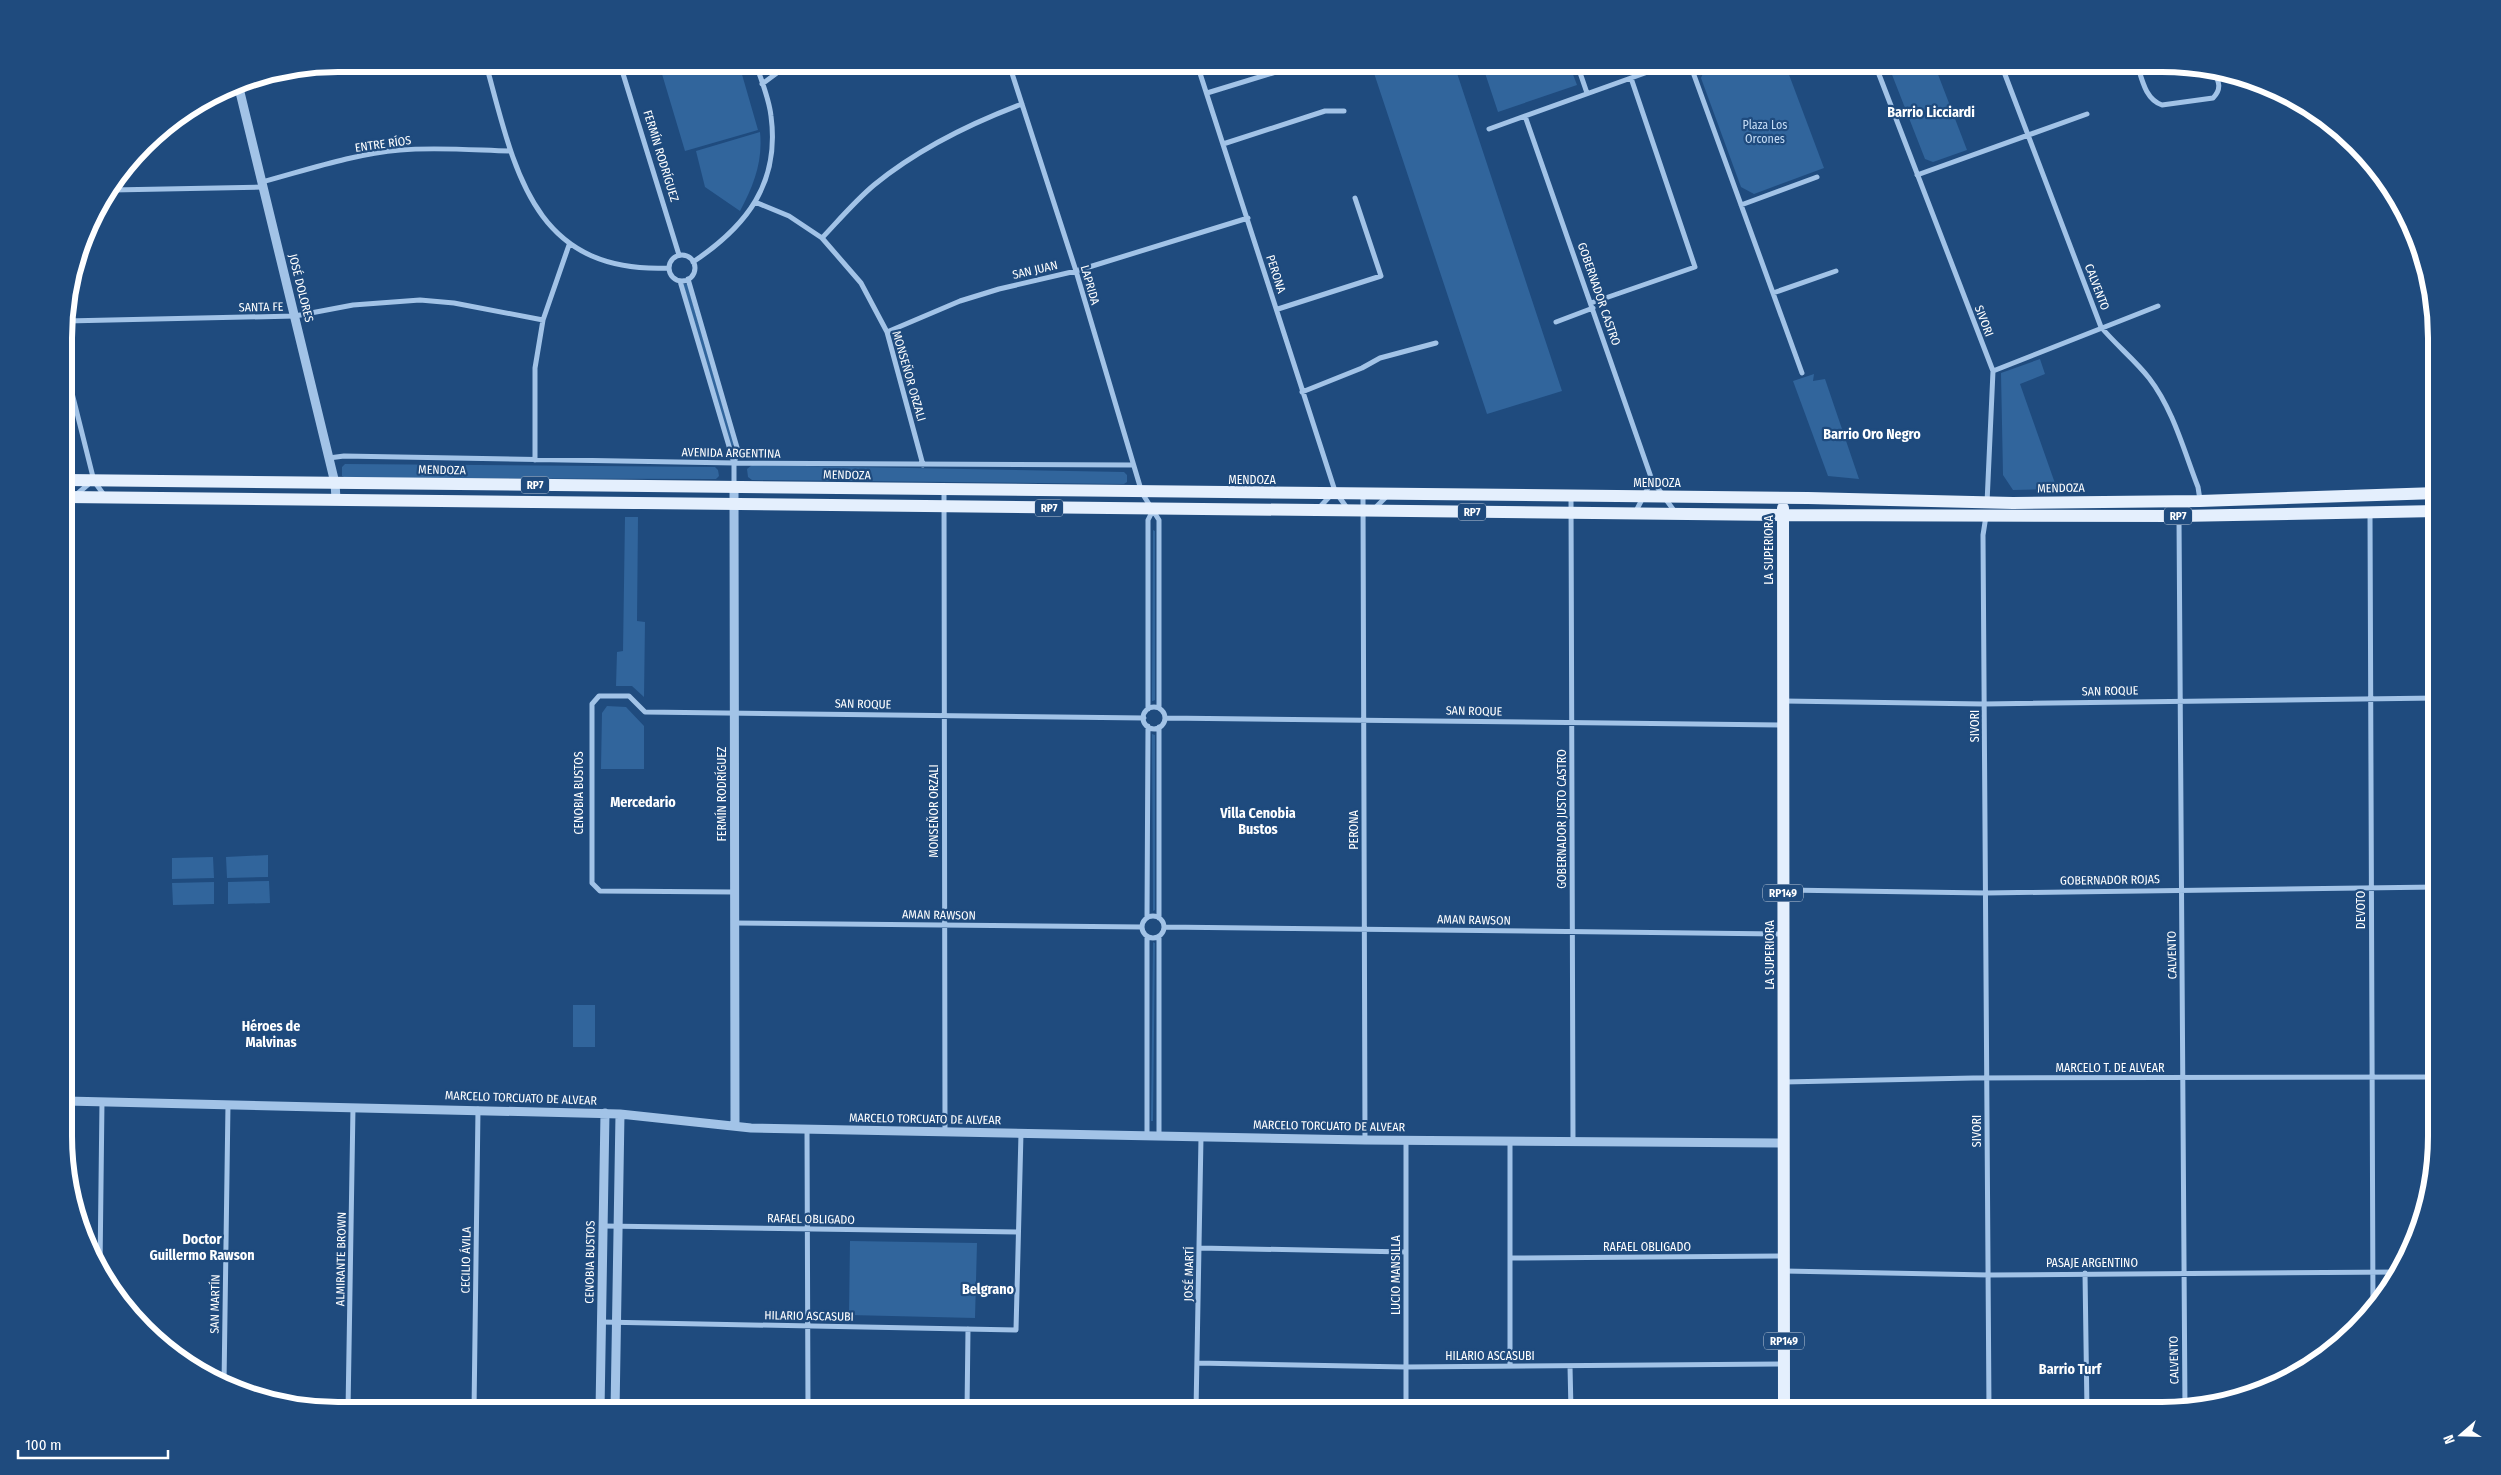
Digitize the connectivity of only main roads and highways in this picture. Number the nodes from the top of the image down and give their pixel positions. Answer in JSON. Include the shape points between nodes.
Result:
{"nodes":[{"id":1,"x":72,"y":480,"type":"edge"},
{"id":2,"x":2428,"y":493,"type":"edge"},
{"id":3,"x":72,"y":497,"type":"edge"},
{"id":4,"x":1783,"y":498,"type":"junction"},
{"id":5,"x":1987,"y":508,"type":"junction"},
{"id":6,"x":2428,"y":511,"type":"edge"},
{"id":7,"x":1783,"y":515,"type":"junction"},
{"id":8,"x":1784,"y":1402,"type":"edge"}],
"edges":[{"from":1,"to":4,"type":"main road","name":"MENDOZA","number":"RP7"},
{"from":2,"to":5,"type":"main road","name":"MENDOZA","number":"RP7"},
{"from":3,"to":7,"type":"main road","name":"MENDOZA","number":"RP7","via":[[1349,511],[1366,515]]},
{"from":4,"to":5,"type":"main road","name":"MENDOZA","number":"RP7"},
{"from":4,"to":7,"type":"main road","name":"LA SUPERIORA","number":"RP149"},
{"from":5,"to":6,"type":"main road","name":"MENDOZA","number":"RP7","via":[[2179,516]]},
{"from":5,"to":7,"type":"main road","name":"MENDOZA","number":"RP7"},
{"from":7,"to":8,"type":"main road","name":"LA SUPERIORA","number":"RP149"}]}
